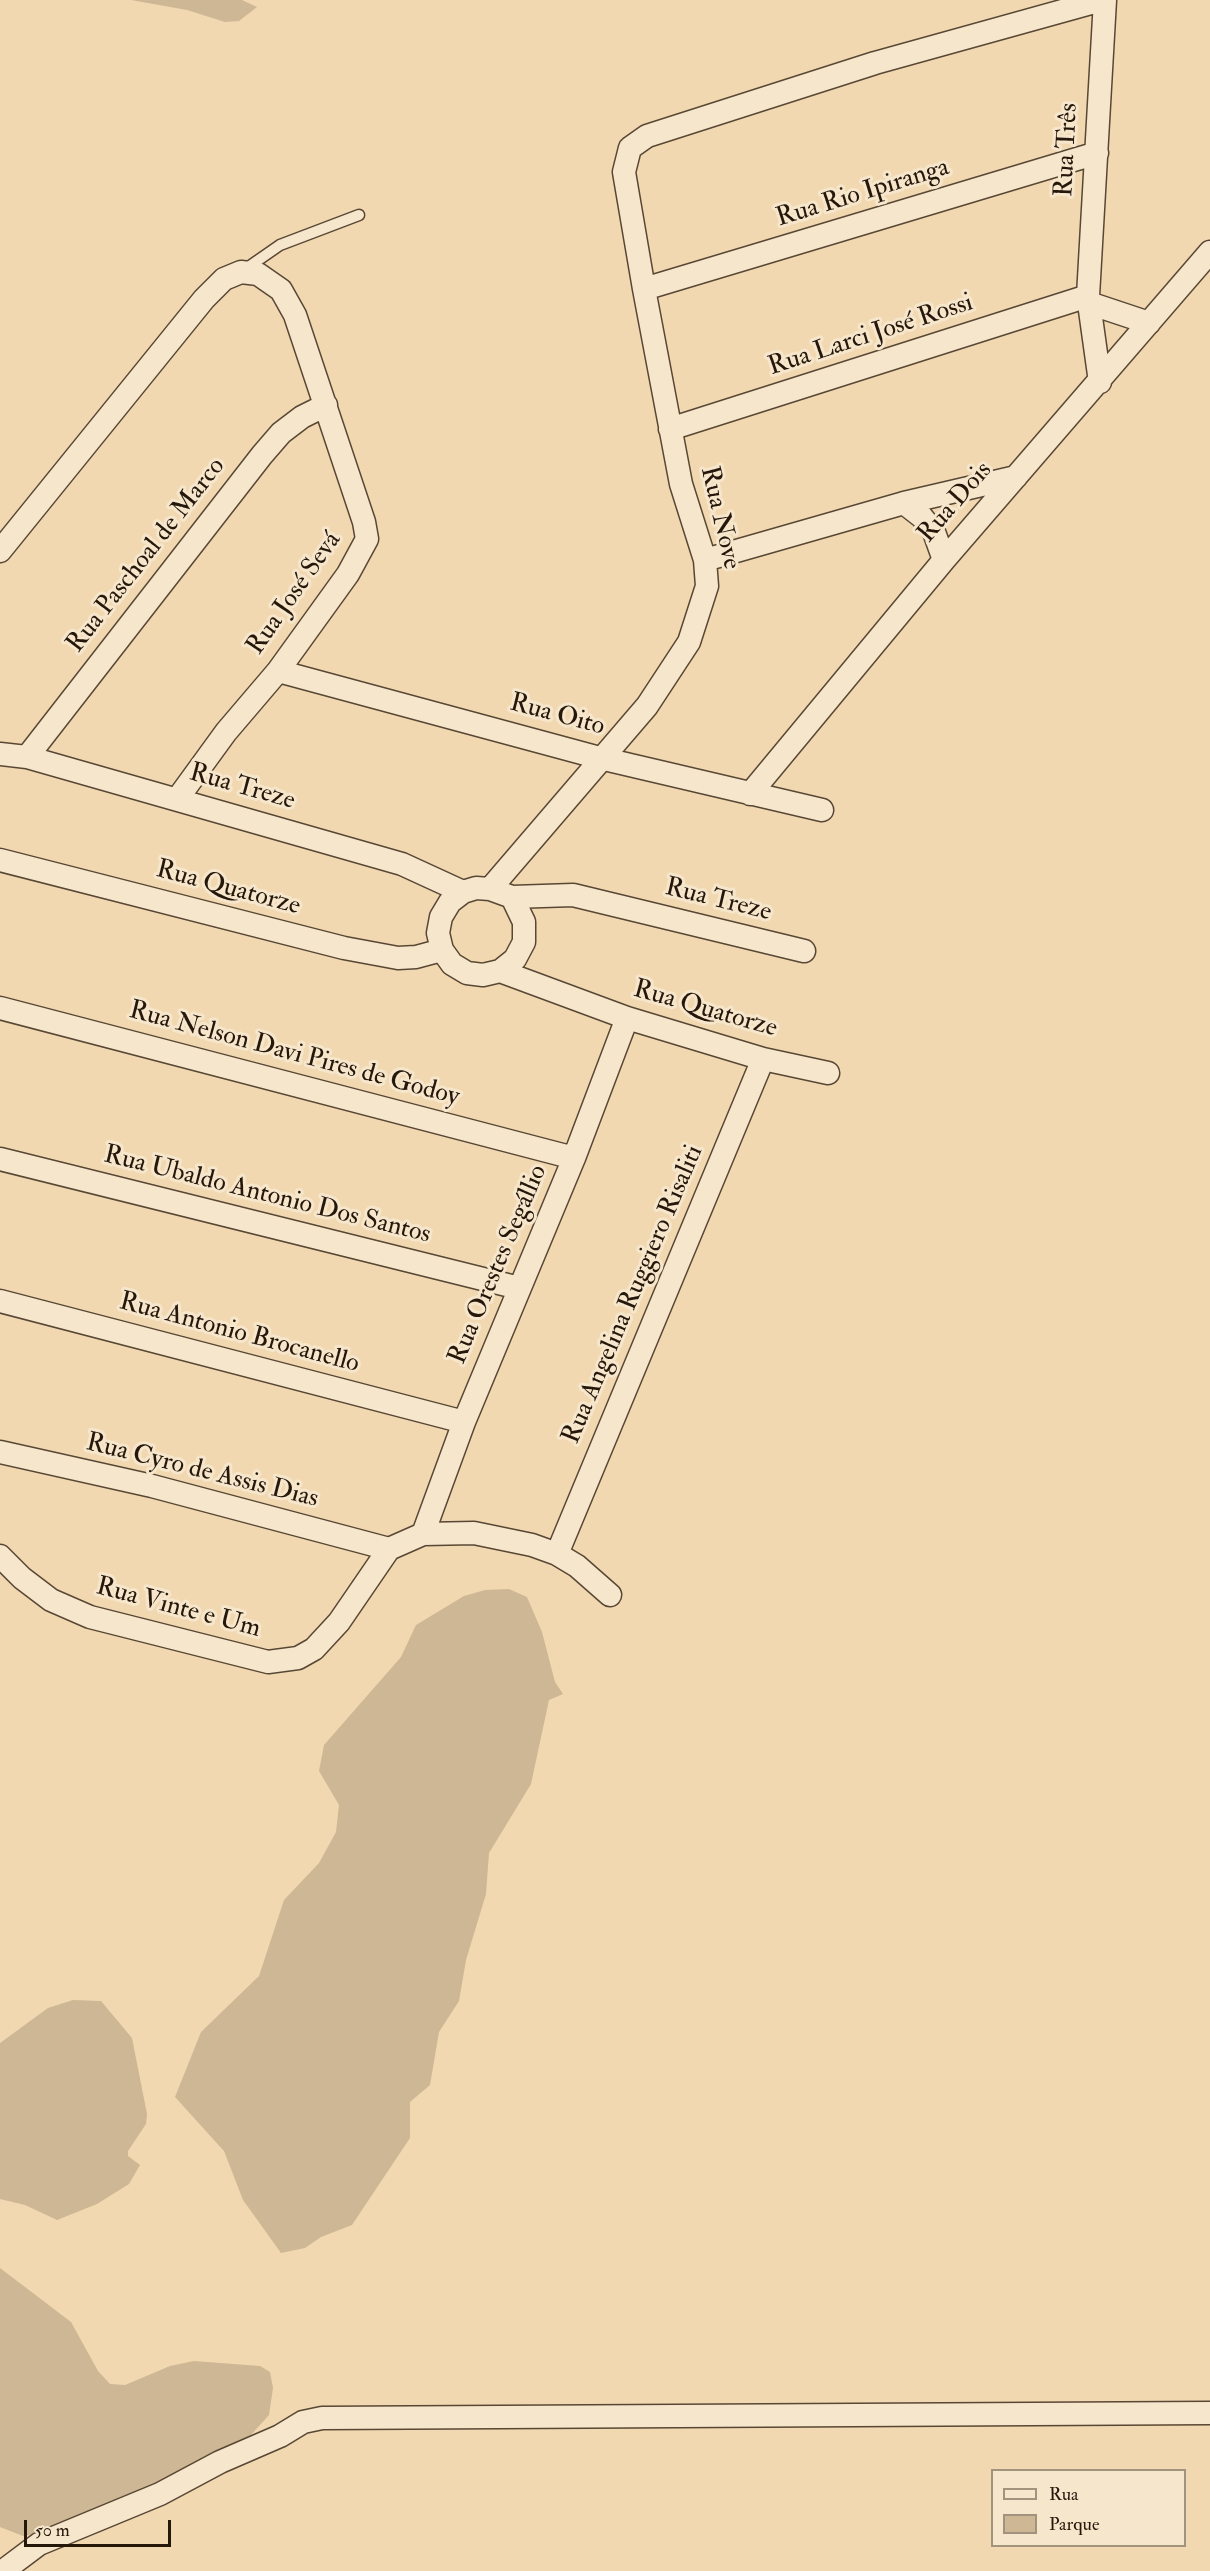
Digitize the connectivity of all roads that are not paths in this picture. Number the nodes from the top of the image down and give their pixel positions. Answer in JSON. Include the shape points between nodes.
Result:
{"nodes":[{"id":1,"x":1104,"y":0,"type":"edge"},
{"id":2,"x":1097,"y":153,"type":"junction"},
{"id":3,"x":359,"y":216,"type":"dead end"},
{"id":4,"x":1210,"y":252,"type":"edge"},
{"id":5,"x":250,"y":273,"type":"junction"},
{"id":6,"x":644,"y":289,"type":"junction"},
{"id":7,"x":1089,"y":299,"type":"junction"},
{"id":8,"x":1149,"y":322,"type":"junction"},
{"id":9,"x":1100,"y":382,"type":"junction"},
{"id":10,"x":326,"y":405,"type":"junction"},
{"id":11,"x":670,"y":429,"type":"junction"},
{"id":12,"x":1016,"y":477,"type":"junction"},
{"id":13,"x":904,"y":503,"type":"junction"},
{"id":14,"x":0,"y":551,"type":"edge"},
{"id":15,"x":705,"y":560,"type":"junction"},
{"id":16,"x":944,"y":560,"type":"junction"},
{"id":17,"x":278,"y":671,"type":"junction"},
{"id":18,"x":0,"y":754,"type":"edge"},
{"id":19,"x":27,"y":757,"type":"junction"},
{"id":20,"x":600,"y":758,"type":"junction"},
{"id":21,"x":750,"y":794,"type":"junction"},
{"id":22,"x":178,"y":798,"type":"junction"},
{"id":23,"x":822,"y":810,"type":"dead end"},
{"id":24,"x":0,"y":860,"type":"edge"},
{"id":25,"x":490,"y":889,"type":"junction"},
{"id":26,"x":463,"y":892,"type":"junction"},
{"id":27,"x":512,"y":897,"type":"junction"},
{"id":28,"x":442,"y":950,"type":"junction"},
{"id":29,"x":804,"y":951,"type":"dead end"},
{"id":30,"x":500,"y":971,"type":"junction"},
{"id":31,"x":0,"y":1008,"type":"edge"},
{"id":32,"x":627,"y":1018,"type":"junction"},
{"id":33,"x":763,"y":1059,"type":"junction"},
{"id":34,"x":828,"y":1073,"type":"dead end"},
{"id":35,"x":574,"y":1158,"type":"junction"},
{"id":36,"x":0,"y":1159,"type":"edge"},
{"id":37,"x":519,"y":1288,"type":"junction"},
{"id":38,"x":0,"y":1301,"type":"edge"},
{"id":39,"x":464,"y":1422,"type":"junction"},
{"id":40,"x":0,"y":1452,"type":"edge"},
{"id":41,"x":423,"y":1534,"type":"junction"},
{"id":42,"x":389,"y":1549,"type":"junction"},
{"id":43,"x":557,"y":1554,"type":"junction"},
{"id":44,"x":0,"y":1556,"type":"edge"},
{"id":45,"x":610,"y":1595,"type":"dead end"},
{"id":46,"x":1210,"y":2413,"type":"edge"},
{"id":47,"x":3,"y":2571,"type":"edge"}],
"edges":[{"from":1,"to":2,"type":"street","name":"Rua Três"},
{"from":1,"to":6,"type":"street","name":"Rua Nove","via":[[875,63],[647,136],[630,148],[624,172]]},
{"from":2,"to":6,"type":"street","name":"Rua Rio Ipiranga"},
{"from":2,"to":7,"type":"street","name":"Rua Três"},
{"from":3,"to":5,"type":"lane","via":[[280,244]]},
{"from":4,"to":8,"type":"street","name":"Rua Dois"},
{"from":5,"to":10,"type":"street","name":"Rua José Sevá","via":[[281,290],[295,315]]},
{"from":5,"to":14,"type":"street","via":[[224,279],[204,298]]},
{"from":6,"to":11,"type":"street","name":"Rua Nove"},
{"from":7,"to":8,"type":"street"},
{"from":7,"to":9,"type":"street","name":"Rua Três"},
{"from":7,"to":11,"type":"street","name":"Rua Larci José Rossi"},
{"from":8,"to":9,"type":"street","name":"Rua Dois"},
{"from":9,"to":12,"type":"street","name":"Rua Dois"},
{"from":10,"to":17,"type":"street","name":"Rua José Sevá","via":[[367,539],[348,574]]},
{"from":10,"to":19,"type":"street","name":"Rua Paschoal de Marco","via":[[295,422],[262,455]]},
{"from":11,"to":15,"type":"street","name":"Rua Nove","via":[[681,484]]},
{"from":12,"to":13,"type":"street"},
{"from":12,"to":16,"type":"street","name":"Rua Dois"},
{"from":13,"to":15,"type":"street"},
{"from":13,"to":16,"type":"street","via":[[922,516],[934,532]]},
{"from":15,"to":20,"type":"street","name":"Rua Nove","via":[[707,586],[689,642],[647,706]]},
{"from":16,"to":21,"type":"street","name":"Rua Dois"},
{"from":17,"to":20,"type":"street","name":"Rua Oito"},
{"from":17,"to":22,"type":"street","name":"Rua José Sevá","via":[[226,732]]},
{"from":18,"to":19,"type":"street","name":"Rua Treze"},
{"from":19,"to":22,"type":"street","name":"Rua Treze"},
{"from":20,"to":21,"type":"street","name":"Rua Oito"},
{"from":20,"to":25,"type":"street","name":"Rua Nove"},
{"from":21,"to":23,"type":"street","name":"Rua Oito"},
{"from":22,"to":26,"type":"street","name":"Rua Treze","via":[[402,864]]},
{"from":24,"to":28,"type":"street","name":"Rua Quatorze","via":[[344,948],[398,958]]},
{"from":25,"to":26,"type":"street","name":"Rua Treze"},
{"from":25,"to":27,"type":"street","name":"Rua Treze"},
{"from":26,"to":28,"type":"street","via":[[441,916],[438,933]]},
{"from":27,"to":29,"type":"street","name":"Rua Treze","via":[[573,895]]},
{"from":27,"to":30,"type":"street","via":[[524,922],[524,942],[515,959]]},
{"from":28,"to":30,"type":"street","via":[[452,964],[467,973]]},
{"from":30,"to":32,"type":"street","name":"Rua Quatorze"},
{"from":31,"to":35,"type":"street","name":"Rua Nelson Davi Pires de Godoy"},
{"from":32,"to":33,"type":"street","name":"Rua Quatorze"},
{"from":32,"to":35,"type":"street","name":"Rua Orestes Segállio"},
{"from":33,"to":34,"type":"street","name":"Rua Quatorze"},
{"from":33,"to":43,"type":"street","name":"Rua Angelina Ruggiero Risaliti"},
{"from":35,"to":37,"type":"street","name":"Rua Orestes Segállio"},
{"from":36,"to":37,"type":"street","name":"Rua Ubaldo Antonio Dos Santos"},
{"from":37,"to":39,"type":"street","name":"Rua Orestes Segállio"},
{"from":38,"to":39,"type":"street","name":"Rua Antonio Brocanello"},
{"from":39,"to":41,"type":"street","name":"Rua Orestes Segállio"},
{"from":40,"to":42,"type":"street","name":"Rua Cyro de Assis Dias","via":[[152,1486]]},
{"from":41,"to":42,"type":"street"},
{"from":41,"to":43,"type":"street","via":[[474,1533]]},
{"from":42,"to":44,"type":"street","name":"Rua Vinte e Um","via":[[339,1622],[314,1649],[298,1658],[268,1662],[90,1617],[51,1600]]},
{"from":43,"to":45,"type":"street"},
{"from":46,"to":47,"type":"street","via":[[322,2418],[303,2422],[160,2494],[39,2544]]}]}
